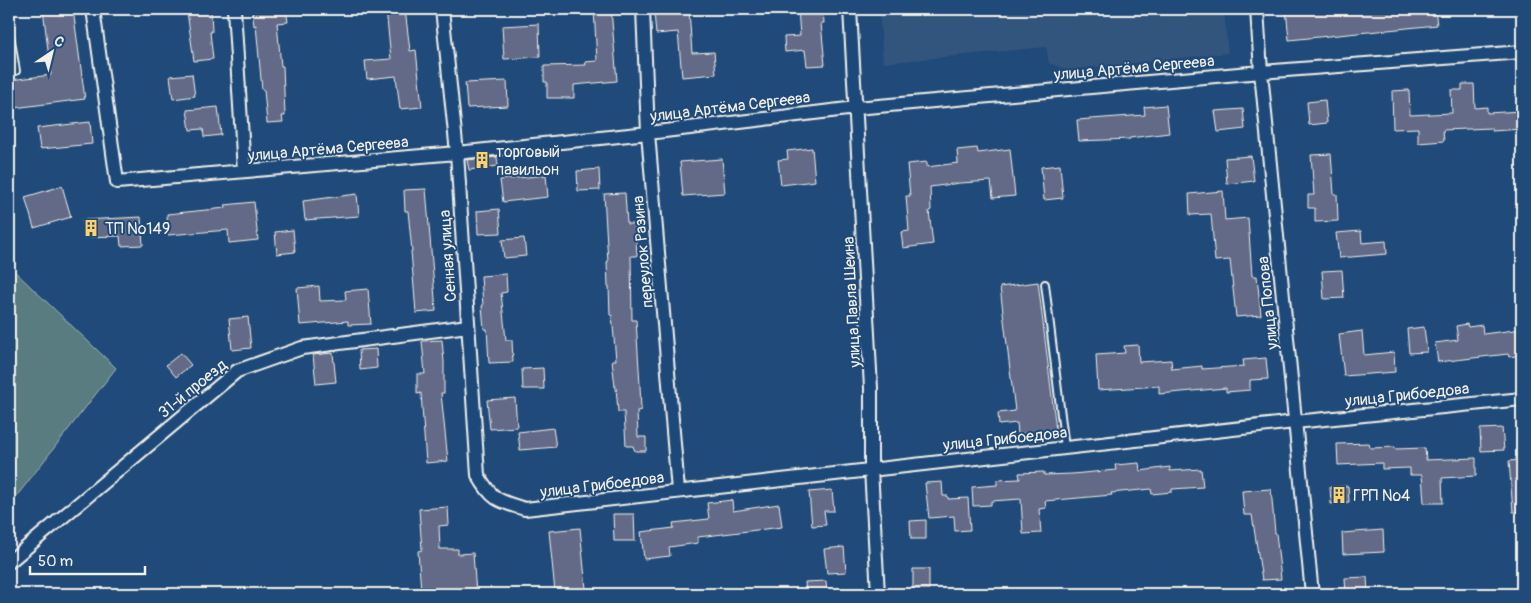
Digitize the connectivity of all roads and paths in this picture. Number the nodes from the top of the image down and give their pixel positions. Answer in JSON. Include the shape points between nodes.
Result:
{"nodes":[{"id":1,"x":93,"y":9,"type":"edge"},
{"id":2,"x":234,"y":9,"type":"edge"},
{"id":3,"x":442,"y":9,"type":"edge"},
{"id":4,"x":643,"y":9,"type":"edge"},
{"id":5,"x":850,"y":9,"type":"edge"},
{"id":6,"x":1257,"y":9,"type":"edge"},
{"id":7,"x":9,"y":28,"type":"edge"},
{"id":8,"x":1522,"y":52,"type":"edge"},
{"id":9,"x":16,"y":71,"type":"dead end"},
{"id":10,"x":1261,"y":72,"type":"junction"},
{"id":11,"x":856,"y":108,"type":"junction"},
{"id":12,"x":648,"y":133,"type":"junction"},
{"id":13,"x":457,"y":153,"type":"junction"},
{"id":14,"x":244,"y":171,"type":"junction"},
{"id":15,"x":1045,"y":284,"type":"dead end"},
{"id":16,"x":468,"y":326,"type":"junction"},
{"id":17,"x":1522,"y":399,"type":"edge"},
{"id":18,"x":1295,"y":422,"type":"junction"},
{"id":19,"x":1065,"y":448,"type":"junction"},
{"id":20,"x":871,"y":469,"type":"junction"},
{"id":21,"x":678,"y":491,"type":"junction"},
{"id":22,"x":493,"y":497,"type":"joint"},
{"id":23,"x":9,"y":562,"type":"edge"},
{"id":24,"x":878,"y":594,"type":"edge"},
{"id":25,"x":1312,"y":594,"type":"edge"}],
"edges":[{"from":1,"to":14,"type":"street","name":"улица Артёма Сергеева","via":[[117,182]]},
{"from":2,"to":14,"type":"street"},
{"from":3,"to":13,"type":"street","name":"Сенная улица"},
{"from":4,"to":12,"type":"street","name":"переулок Разина"},
{"from":5,"to":11,"type":"street","name":"улица Павла Шеина"},
{"from":6,"to":10,"type":"street","name":"улица Попова"},
{"from":7,"to":9,"type":"lane"},
{"from":8,"to":10,"type":"street","name":"улица Артёма Сергеева"},
{"from":10,"to":11,"type":"street","name":"улица Артёма Сергеева"},
{"from":10,"to":18,"type":"street","name":"улица Попова"},
{"from":11,"to":12,"type":"street","name":"улица Артёма Сергеева"},
{"from":11,"to":20,"type":"street","name":"улица Павла Шеина","via":[[871,379]]},
{"from":12,"to":13,"type":"street","name":"улица Артёма Сергеева"},
{"from":12,"to":21,"type":"street","name":"переулок Разина"},
{"from":13,"to":14,"type":"street","name":"улица Артёма Сергеева"},
{"from":13,"to":16,"type":"street","name":"Сенная улица"},
{"from":15,"to":19,"type":"lane"},
{"from":16,"to":22,"type":"street","name":"Сенная улица","via":[[478,475]]},
{"from":16,"to":23,"type":"street","name":"31-й проезд","via":[[302,348],[238,371]]},
{"from":17,"to":18,"type":"street","name":"улица Грибоедова"},
{"from":18,"to":19,"type":"street","name":"улица Грибоедова"},
{"from":18,"to":25,"type":"street","name":"улица Попова"},
{"from":19,"to":20,"type":"street","name":"улица Грибоедова"},
{"from":20,"to":21,"type":"street","name":"улица Грибоедова"},
{"from":20,"to":24,"type":"street","name":"улица Павла Шеина"},
{"from":21,"to":22,"type":"street","name":"улица Грибоедова","via":[[525,509]]}]}
